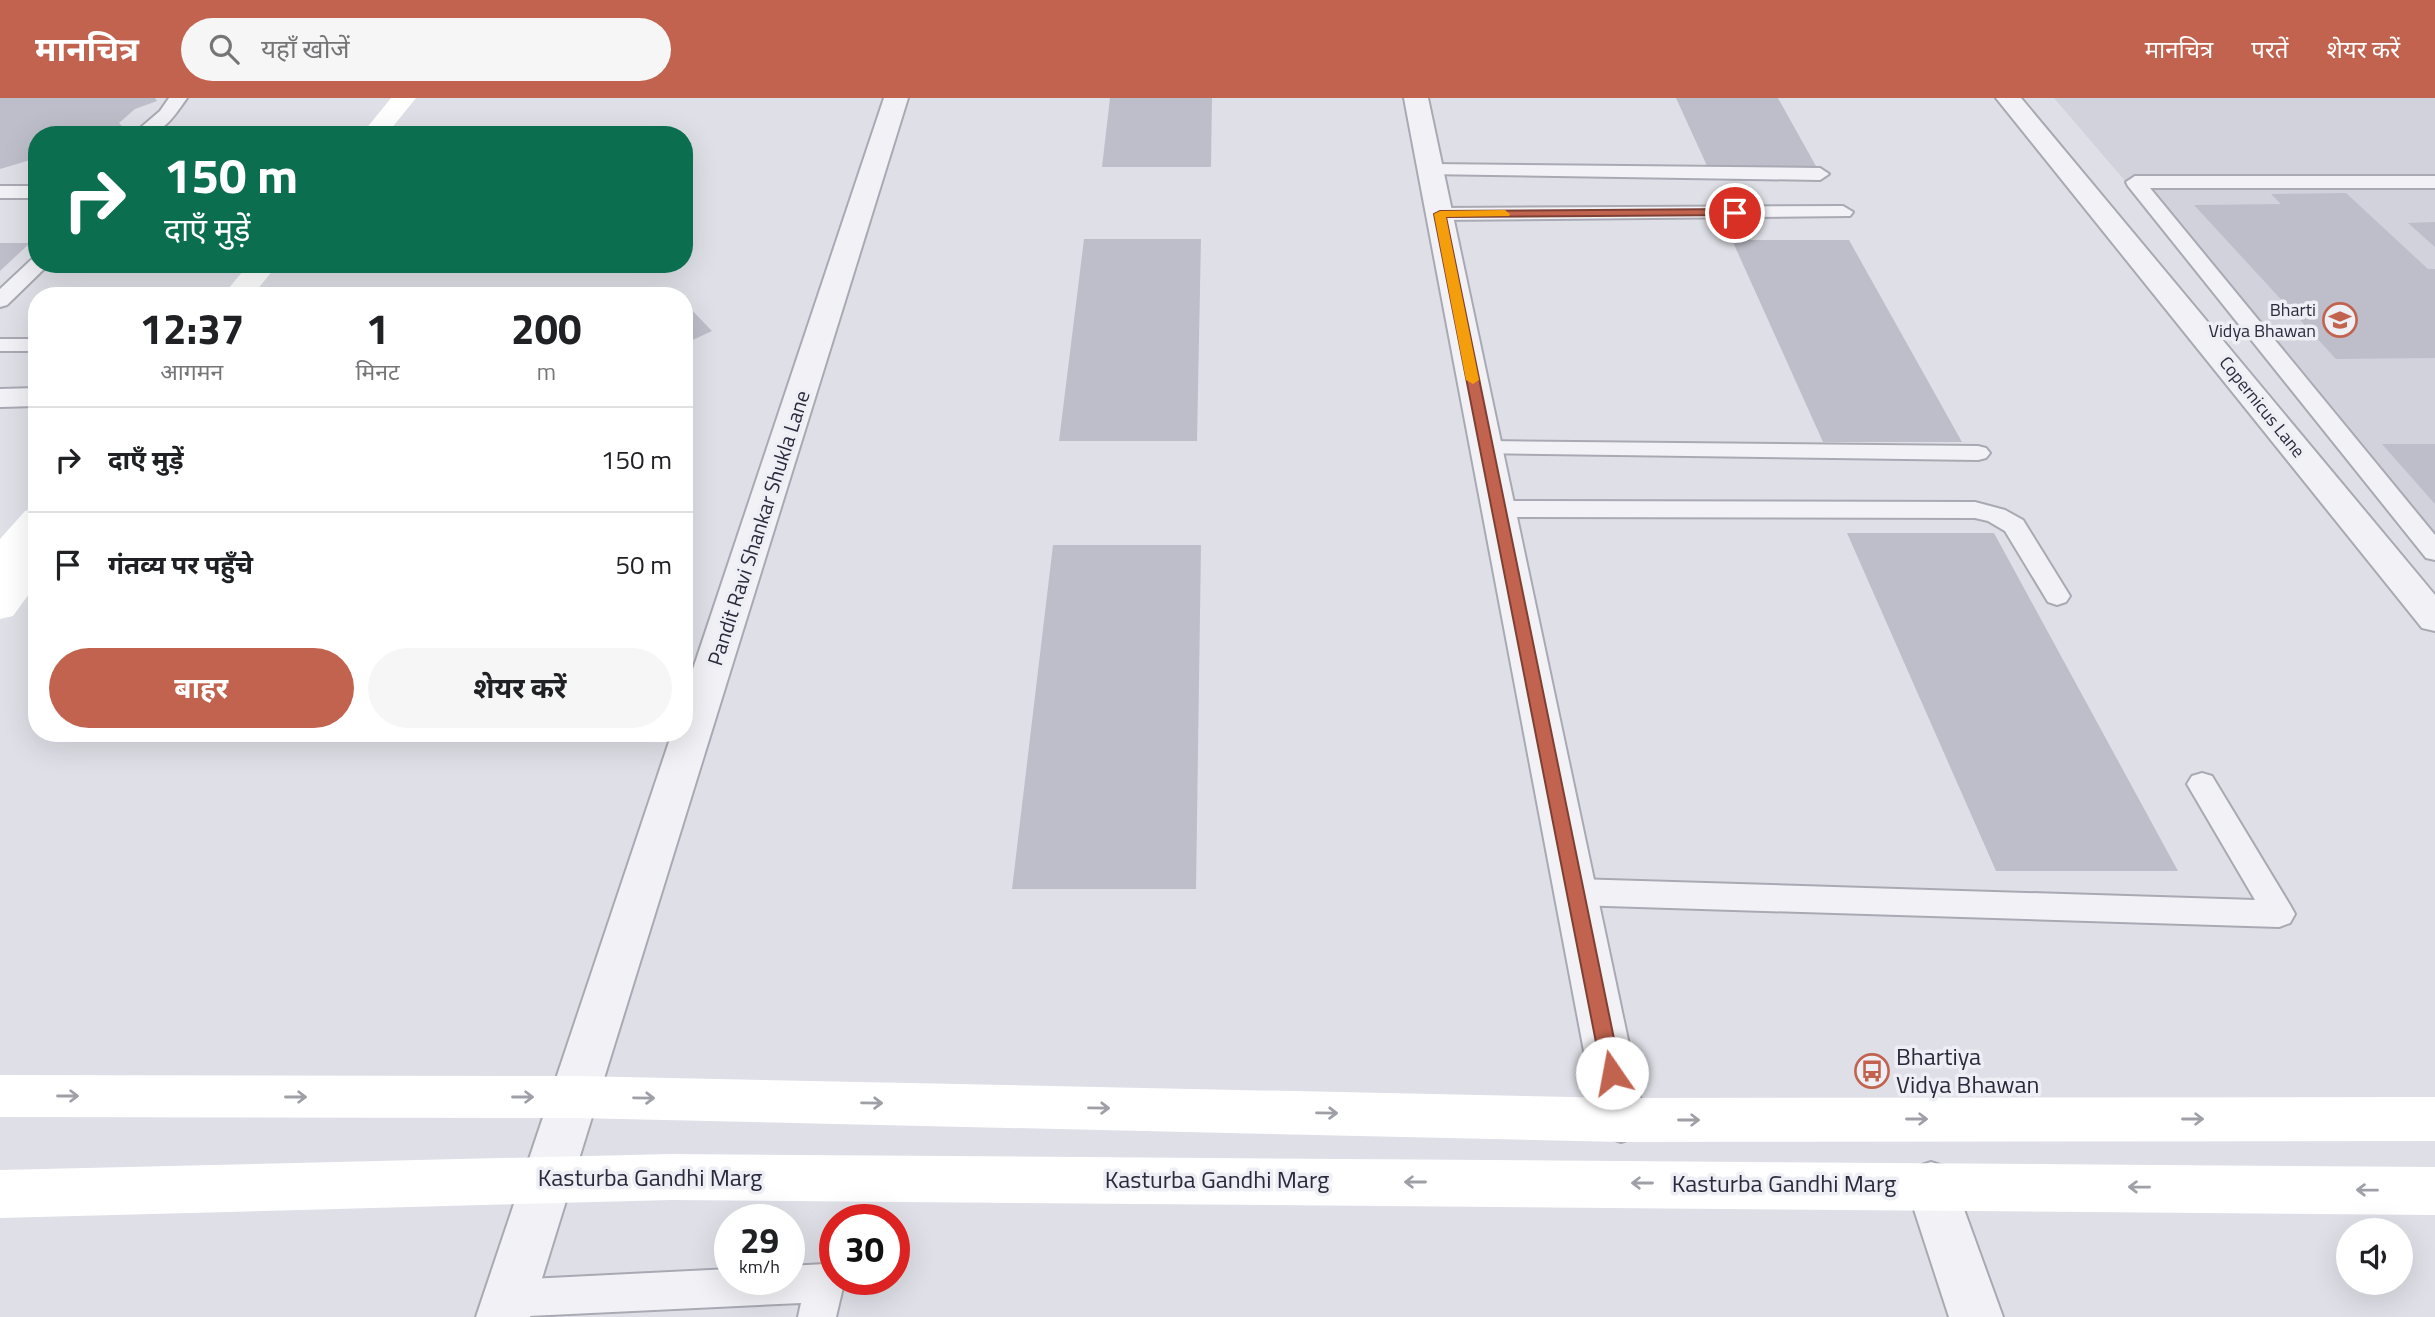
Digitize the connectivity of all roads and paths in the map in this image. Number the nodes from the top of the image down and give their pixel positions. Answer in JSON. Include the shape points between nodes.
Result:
{"nodes":[{"id":1,"x":178,"y":98,"type":"edge"},
{"id":2,"x":404,"y":98,"type":"edge"},
{"id":3,"x":897,"y":98,"type":"edge"},
{"id":4,"x":1416,"y":98,"type":"edge"},
{"id":5,"x":2008,"y":98,"type":"edge"},
{"id":6,"x":152,"y":126,"type":"edge"},
{"id":7,"x":381,"y":126,"type":"edge"},
{"id":8,"x":1430,"y":170,"type":"junction"},
{"id":9,"x":1820,"y":174,"type":"dead end"},
{"id":10,"x":2435,"y":182,"type":"edge"},
{"id":11,"x":2112,"y":183,"type":"dead end"},
{"id":12,"x":2135,"y":183,"type":"junction"},
{"id":13,"x":0,"y":192,"type":"edge"},
{"id":14,"x":28,"y":192,"type":"edge"},
{"id":15,"x":1843,"y":212,"type":"dead end"},
{"id":16,"x":1440,"y":214,"type":"junction"},
{"id":17,"x":29,"y":273,"type":"edge"},
{"id":18,"x":256,"y":273,"type":"edge"},
{"id":19,"x":244,"y":287,"type":"edge"},
{"id":20,"x":0,"y":301,"type":"edge"},
{"id":21,"x":0,"y":345,"type":"edge"},
{"id":22,"x":28,"y":345,"type":"edge"},
{"id":23,"x":28,"y":397,"type":"edge"},
{"id":24,"x":0,"y":398,"type":"edge"},
{"id":25,"x":1486,"y":448,"type":"junction"},
{"id":26,"x":1978,"y":453,"type":"dead end"},
{"id":27,"x":1499,"y":509,"type":"junction"},
{"id":28,"x":28,"y":529,"type":"edge"},
{"id":29,"x":6,"y":552,"type":"edge"},
{"id":30,"x":2435,"y":552,"type":"edge"},
{"id":31,"x":2057,"y":596,"type":"dead end"},
{"id":32,"x":0,"y":607,"type":"edge"},
{"id":33,"x":2435,"y":619,"type":"edge"},
{"id":34,"x":693,"y":733,"type":"edge"},
{"id":35,"x":690,"y":742,"type":"edge"},
{"id":36,"x":2202,"y":784,"type":"dead end"},
{"id":37,"x":1575,"y":892,"type":"junction"},
{"id":38,"x":0,"y":1096,"type":"edge"},
{"id":39,"x":576,"y":1097,"type":"junction"},
{"id":40,"x":1621,"y":1119,"type":"junction"},
{"id":41,"x":2435,"y":1119,"type":"edge"},
{"id":42,"x":549,"y":1179,"type":"junction"},
{"id":43,"x":1931,"y":1185,"type":"junction"},
{"id":44,"x":2435,"y":1191,"type":"edge"},
{"id":45,"x":0,"y":1194,"type":"edge"},
{"id":46,"x":506,"y":1308,"type":"edge"},
{"id":47,"x":817,"y":1317,"type":"edge"},
{"id":48,"x":1976,"y":1317,"type":"edge"}],
"edges":[{"from":1,"to":6,"type":"lane"},
{"from":2,"to":7,"type":"main road"},
{"from":3,"to":34,"type":"street","name":"Pandit Ravi Shankar Shukla Lane"},
{"from":4,"to":8,"type":"street"},
{"from":5,"to":33,"type":"street","name":"Copernicus Lane"},
{"from":8,"to":9,"type":"lane"},
{"from":8,"to":16,"type":"street"},
{"from":10,"to":12,"type":"lane"},
{"from":11,"to":12,"type":"lane"},
{"from":12,"to":30,"type":"lane"},
{"from":13,"to":14,"type":"lane"},
{"from":15,"to":16,"type":"lane"},
{"from":16,"to":25,"type":"street"},
{"from":17,"to":20,"type":"lane"},
{"from":18,"to":19,"type":"main road"},
{"from":21,"to":22,"type":"lane"},
{"from":23,"to":24,"type":"street"},
{"from":25,"to":26,"type":"lane"},
{"from":25,"to":27,"type":"street"},
{"from":27,"to":31,"type":"lane","via":[[1975,510],[2014,526]]},
{"from":27,"to":37,"type":"street"},
{"from":28,"to":29,"type":"main road"},
{"from":29,"to":32,"type":"main road","via":[[19,583]]},
{"from":35,"to":39,"type":"street","name":"Pandit Ravi Shankar Shukla Lane"},
{"from":36,"to":37,"type":"lane","via":[[2279,914]]},
{"from":37,"to":40,"type":"street"},
{"from":38,"to":39,"type":"main road","one_way":true},
{"from":39,"to":40,"type":"main road","one_way":true},
{"from":39,"to":42,"type":"street","name":"Pandit Ravi Shankar Shukla Lane"},
{"from":40,"to":41,"type":"main road","one_way":true},
{"from":43,"to":42,"type":"main road","name":"Kasturba Gandhi Marg","one_way":true},
{"from":42,"to":45,"type":"main road","name":"Kasturba Gandhi Marg"},
{"from":42,"to":46,"type":"street","name":"Pandit Ravi Shankar Shukla Lane"},
{"from":44,"to":43,"type":"main road","name":"Kasturba Gandhi Marg","one_way":true},
{"from":43,"to":48,"type":"street"},
{"from":46,"to":47,"type":"lane","via":[[825,1283]]}]}
